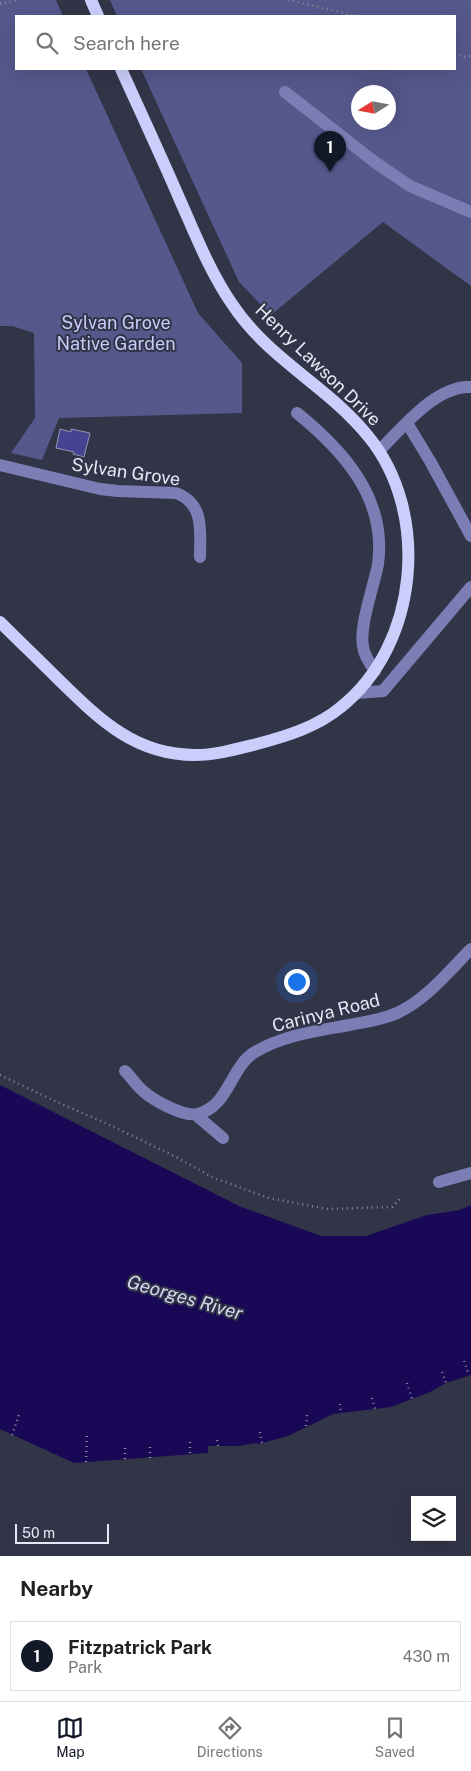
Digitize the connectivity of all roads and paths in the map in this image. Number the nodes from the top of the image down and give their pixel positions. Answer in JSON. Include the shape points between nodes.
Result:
{"nodes":[{"id":1,"x":18,"y":0,"type":"edge"},
{"id":2,"x":90,"y":0,"type":"edge"},
{"id":3,"x":288,"y":0,"type":"edge"},
{"id":4,"x":0,"y":4,"type":"edge"},
{"id":5,"x":98,"y":15,"type":"edge"},
{"id":6,"x":354,"y":15,"type":"edge"},
{"id":7,"x":456,"y":53,"type":"edge"},
{"id":8,"x":471,"y":56,"type":"edge"},
{"id":9,"x":121,"y":70,"type":"edge"},
{"id":10,"x":285,"y":92,"type":"dead end"},
{"id":11,"x":471,"y":212,"type":"edge"},
{"id":12,"x":471,"y":387,"type":"edge"},
{"id":13,"x":297,"y":413,"type":"dead end"},
{"id":14,"x":407,"y":423,"type":"junction"},
{"id":15,"x":379,"y":451,"type":"junction"},
{"id":16,"x":0,"y":465,"type":"edge"},
{"id":17,"x":471,"y":536,"type":"edge"},
{"id":18,"x":200,"y":557,"type":"dead end"},
{"id":19,"x":471,"y":588,"type":"edge"},
{"id":20,"x":0,"y":622,"type":"edge"},
{"id":21,"x":374,"y":671,"type":"junction"},
{"id":22,"x":357,"y":693,"type":"junction"},
{"id":23,"x":471,"y":949,"type":"edge"},
{"id":24,"x":125,"y":1071,"type":"dead end"},
{"id":25,"x":0,"y":1075,"type":"edge"},
{"id":26,"x":196,"y":1115,"type":"junction"},
{"id":27,"x":223,"y":1138,"type":"dead end"},
{"id":28,"x":471,"y":1174,"type":"edge"},
{"id":29,"x":439,"y":1182,"type":"dead end"},
{"id":30,"x":402,"y":1197,"type":"dead end"},
{"id":31,"x":464,"y":1361,"type":"dead end"},
{"id":32,"x":442,"y":1372,"type":"dead end"},
{"id":33,"x":469,"y":1375,"type":"dead end"},
{"id":34,"x":407,"y":1383,"type":"dead end"},
{"id":35,"x":446,"y":1383,"type":"dead end"},
{"id":36,"x":372,"y":1398,"type":"dead end"},
{"id":37,"x":412,"y":1399,"type":"dead end"},
{"id":38,"x":340,"y":1404,"type":"dead end"},
{"id":39,"x":375,"y":1409,"type":"dead end"},
{"id":40,"x":20,"y":1412,"type":"dead end"},
{"id":41,"x":341,"y":1414,"type":"dead end"},
{"id":42,"x":307,"y":1415,"type":"dead end"},
{"id":43,"x":306,"y":1426,"type":"dead end"},
{"id":44,"x":87,"y":1432,"type":"dead end"},
{"id":45,"x":260,"y":1432,"type":"dead end"},
{"id":46,"x":12,"y":1435,"type":"dead end"},
{"id":47,"x":217,"y":1440,"type":"dead end"},
{"id":48,"x":190,"y":1442,"type":"dead end"},
{"id":49,"x":125,"y":1444,"type":"dead end"},
{"id":50,"x":262,"y":1444,"type":"dead end"},
{"id":51,"x":150,"y":1446,"type":"dead end"},
{"id":52,"x":218,"y":1446,"type":"dead end"},
{"id":53,"x":190,"y":1455,"type":"dead end"},
{"id":54,"x":150,"y":1458,"type":"dead end"},
{"id":55,"x":125,"y":1459,"type":"dead end"},
{"id":56,"x":86,"y":1462,"type":"dead end"}],
"edges":[{"from":1,"to":4,"type":"path"},
{"from":2,"to":5,"type":"main road"},
{"from":3,"to":6,"type":"path"},
{"from":7,"to":8,"type":"path"},
{"from":9,"to":15,"type":"main road","name":"Henry Lawson Drive","via":[[204,253],[232,305],[266,346],[343,410]]},
{"from":10,"to":11,"type":"street","via":[[410,186]]},
{"from":12,"to":14,"type":"street","via":[[454,389],[436,398]]},
{"from":13,"to":21,"type":"street","via":[[342,454],[364,486],[373,510],[378,565],[362,642]]},
{"from":14,"to":15,"type":"street"},
{"from":14,"to":17,"type":"street","name":"Henry Lawson Drive"},
{"from":15,"to":21,"type":"main road","name":"Henry Lawson Drive","via":[[389,468],[403,508],[408,568],[396,628]]},
{"from":16,"to":18,"type":"street","name":"Sylvan Grove","via":[[100,489],[184,496],[191,501],[199,516]]},
{"from":19,"to":22,"type":"street","via":[[382,691]]},
{"from":20,"to":22,"type":"main road","name":"Henry Lawson Drive","via":[[100,719],[134,742],[167,752],[218,753],[284,736],[324,719]]},
{"from":21,"to":22,"type":"main road","name":"Henry Lawson Drive"},
{"from":23,"to":26,"type":"street","name":"Carinya Road","via":[[422,997],[396,1014],[297,1035],[255,1052],[245,1059],[214,1106]]},
{"from":24,"to":26,"type":"street","via":[[155,1100]]},
{"from":25,"to":30,"type":"path","via":[[116,1128],[214,1178],[270,1198],[327,1209],[392,1207]]},
{"from":26,"to":27,"type":"street"},
{"from":28,"to":29,"type":"street"},
{"from":31,"to":33,"type":"path"},
{"from":32,"to":35,"type":"path"},
{"from":34,"to":37,"type":"path"},
{"from":36,"to":39,"type":"path"},
{"from":38,"to":41,"type":"path"},
{"from":40,"to":46,"type":"path"},
{"from":42,"to":43,"type":"path"},
{"from":44,"to":56,"type":"path"},
{"from":45,"to":50,"type":"path"},
{"from":47,"to":52,"type":"path"},
{"from":48,"to":53,"type":"path"},
{"from":49,"to":55,"type":"path"},
{"from":51,"to":54,"type":"path"}]}
